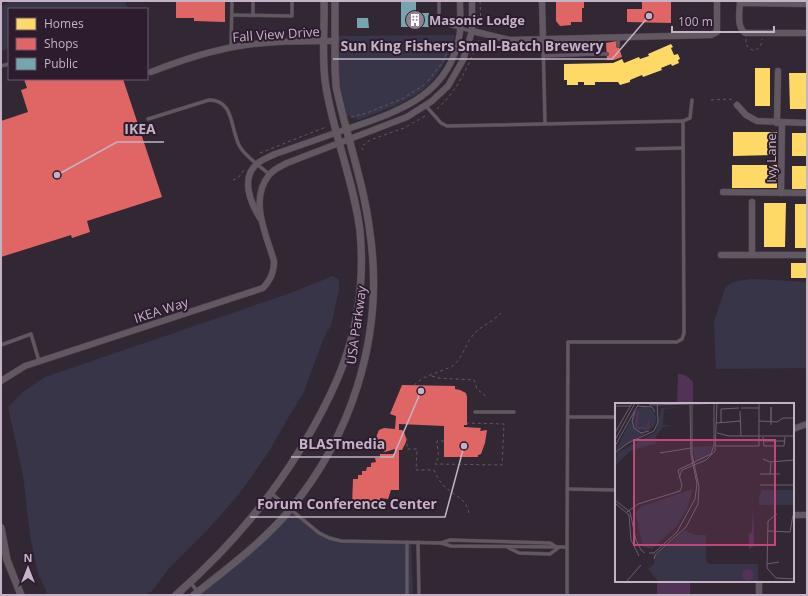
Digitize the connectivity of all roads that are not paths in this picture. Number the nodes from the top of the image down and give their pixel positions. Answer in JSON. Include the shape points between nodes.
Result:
{"nodes":[{"id":1,"x":232,"y":1,"type":"edge"},
{"id":2,"x":253,"y":1,"type":"edge"},
{"id":3,"x":292,"y":1,"type":"edge"},
{"id":4,"x":324,"y":1,"type":"edge"},
{"id":5,"x":335,"y":1,"type":"edge"},
{"id":6,"x":439,"y":1,"type":"edge"},
{"id":7,"x":460,"y":1,"type":"edge"},
{"id":8,"x":472,"y":1,"type":"edge"},
{"id":9,"x":542,"y":1,"type":"edge"},
{"id":10,"x":717,"y":1,"type":"edge"},
{"id":11,"x":740,"y":2,"type":"edge"},
{"id":12,"x":807,"y":4,"type":"edge"},
{"id":13,"x":232,"y":15,"type":"junction"},
{"id":14,"x":253,"y":15,"type":"junction"},
{"id":15,"x":460,"y":28,"type":"junction"},
{"id":16,"x":472,"y":31,"type":"junction"},
{"id":17,"x":807,"y":33,"type":"edge"},
{"id":18,"x":600,"y":37,"type":"junction"},
{"id":19,"x":619,"y":37,"type":"junction"},
{"id":20,"x":543,"y":39,"type":"junction"},
{"id":21,"x":324,"y":41,"type":"junction"},
{"id":22,"x":335,"y":41,"type":"junction"},
{"id":23,"x":618,"y":46,"type":"dead end"},
{"id":24,"x":231,"y":48,"type":"junction"},
{"id":25,"x":600,"y":54,"type":"junction"},
{"id":26,"x":607,"y":54,"type":"dead end"},
{"id":27,"x":543,"y":56,"type":"junction"},
{"id":28,"x":778,"y":71,"type":"dead end"},
{"id":29,"x":151,"y":72,"type":"dead end"},
{"id":30,"x":692,"y":100,"type":"dead end"},
{"id":31,"x":737,"y":105,"type":"road end"},
{"id":32,"x":426,"y":106,"type":"junction"},
{"id":33,"x":148,"y":119,"type":"dead end"},
{"id":34,"x":683,"y":121,"type":"junction"},
{"id":35,"x":780,"y":123,"type":"junction"},
{"id":36,"x":807,"y":123,"type":"edge"},
{"id":37,"x":545,"y":124,"type":"junction"},
{"id":38,"x":347,"y":129,"type":"junction"},
{"id":39,"x":336,"y":132,"type":"junction"},
{"id":40,"x":350,"y":140,"type":"junction"},
{"id":41,"x":339,"y":144,"type":"junction"},
{"id":42,"x":683,"y":148,"type":"junction"},
{"id":43,"x":637,"y":149,"type":"dead end"},
{"id":44,"x":257,"y":164,"type":"junction"},
{"id":45,"x":269,"y":174,"type":"junction"},
{"id":46,"x":724,"y":192,"type":"dead end"},
{"id":47,"x":781,"y":193,"type":"junction"},
{"id":48,"x":807,"y":193,"type":"edge"},
{"id":49,"x":752,"y":202,"type":"dead end"},
{"id":50,"x":262,"y":222,"type":"junction"},
{"id":51,"x":722,"y":255,"type":"dead end"},
{"id":52,"x":752,"y":255,"type":"junction"},
{"id":53,"x":807,"y":255,"type":"edge"},
{"id":54,"x":1,"y":345,"type":"edge"},
{"id":55,"x":40,"y":361,"type":"junction"},
{"id":56,"x":1,"y":381,"type":"edge"},
{"id":57,"x":475,"y":412,"type":"dead end"},
{"id":58,"x":514,"y":412,"type":"dead end"},
{"id":59,"x":568,"y":417,"type":"junction"},
{"id":60,"x":615,"y":417,"type":"edge"},
{"id":61,"x":807,"y":424,"type":"edge"},
{"id":62,"x":794,"y":429,"type":"edge"},
{"id":63,"x":567,"y":489,"type":"junction"},
{"id":64,"x":615,"y":490,"type":"edge"},
{"id":65,"x":271,"y":493,"type":"junction"},
{"id":66,"x":290,"y":508,"type":"junction"},
{"id":67,"x":794,"y":515,"type":"edge"},
{"id":68,"x":807,"y":515,"type":"edge"},
{"id":69,"x":1,"y":528,"type":"edge"},
{"id":70,"x":407,"y":542,"type":"junction"},
{"id":71,"x":418,"y":542,"type":"junction"},
{"id":72,"x":441,"y":542,"type":"junction"},
{"id":73,"x":518,"y":542,"type":"junction"},
{"id":74,"x":508,"y":547,"type":"junction"},
{"id":75,"x":518,"y":547,"type":"junction"},
{"id":76,"x":567,"y":547,"type":"junction"},
{"id":77,"x":558,"y":548,"type":"junction"},
{"id":78,"x":190,"y":582,"type":"junction"},
{"id":79,"x":759,"y":582,"type":"edge"},
{"id":80,"x":197,"y":594,"type":"edge"},
{"id":81,"x":21,"y":595,"type":"edge"},
{"id":82,"x":176,"y":595,"type":"edge"},
{"id":83,"x":407,"y":595,"type":"edge"},
{"id":84,"x":420,"y":595,"type":"edge"},
{"id":85,"x":568,"y":595,"type":"edge"},
{"id":86,"x":759,"y":595,"type":"edge"}],
"edges":[{"from":1,"to":13,"type":"lane"},
{"from":2,"to":14,"type":"lane"},
{"from":3,"to":14,"type":"lane","via":[[292,16]]},
{"from":4,"to":21,"type":"street","name":"USA Parkway"},
{"from":5,"to":22,"type":"street","name":"USA Parkway"},
{"from":6,"to":15,"type":"lane","via":[[441,23]]},
{"from":7,"to":15,"type":"street"},
{"from":8,"to":16,"type":"street"},
{"from":9,"to":20,"type":"street"},
{"from":10,"to":19,"type":"street","via":[[717,32],[712,35]]},
{"from":11,"to":12,"type":"street"},
{"from":11,"to":17,"type":"street","via":[[740,24],[741,30],[745,33]]},
{"from":13,"to":14,"type":"lane"},
{"from":13,"to":24,"type":"lane"},
{"from":15,"to":16,"type":"lane"},
{"from":15,"to":38,"type":"street","via":[[449,63],[440,80],[428,92],[406,106]]},
{"from":16,"to":20,"type":"street","via":[[510,40]]},
{"from":16,"to":32,"type":"street","via":[[465,55],[456,73],[440,94]]},
{"from":18,"to":19,"type":"street"},
{"from":18,"to":20,"type":"street"},
{"from":18,"to":25,"type":"lane"},
{"from":19,"to":23,"type":"lane"},
{"from":20,"to":27,"type":"lane"},
{"from":21,"to":22,"type":"street","name":"Fall View Drive"},
{"from":21,"to":24,"type":"street","name":"Fall View Drive","via":[[278,42]]},
{"from":21,"to":39,"type":"street","name":"USA Parkway","via":[[325,81]]},
{"from":22,"to":38,"type":"street","name":"USA Parkway","via":[[336,86]]},
{"from":24,"to":29,"type":"street","name":"Fall View Drive","via":[[186,59]]},
{"from":25,"to":26,"type":"lane"},
{"from":25,"to":27,"type":"lane"},
{"from":27,"to":37,"type":"lane"},
{"from":28,"to":35,"type":"street","name":"Ivy Lane"},
{"from":30,"to":34,"type":"lane","via":[[690,118]]},
{"from":31,"to":35,"type":"street","via":[[746,115],[757,121]]},
{"from":32,"to":37,"type":"lane","via":[[440,123],[447,126]]},
{"from":32,"to":40,"type":"street","via":[[407,117]]},
{"from":33,"to":44,"type":"lane","via":[[216,100],[230,113],[239,145]]},
{"from":34,"to":37,"type":"lane"},
{"from":34,"to":42,"type":"lane"},
{"from":35,"to":36,"type":"street"},
{"from":35,"to":47,"type":"street","name":"Ivy Lane"},
{"from":38,"to":39,"type":"street"},
{"from":38,"to":40,"type":"street","name":"USA Parkway"},
{"from":39,"to":41,"type":"street","name":"USA Parkway"},
{"from":39,"to":44,"type":"street","via":[[270,156]]},
{"from":40,"to":41,"type":"street"},
{"from":40,"to":66,"type":"street","name":"USA Parkway","via":[[365,202],[372,248],[374,287],[369,337],[361,376],[334,444],[318,472]]},
{"from":41,"to":45,"type":"street","via":[[287,163]]},
{"from":41,"to":65,"type":"street","name":"USA Parkway","via":[[360,231],[361,276],[356,318],[345,362],[334,388],[309,436]]},
{"from":42,"to":43,"type":"lane"},
{"from":42,"to":59,"type":"lane","via":[[682,339],[676,342],[568,342]]},
{"from":44,"to":45,"type":"lane"},
{"from":44,"to":50,"type":"street","name":"IKEA Way","via":[[249,176],[248,184],[255,210]]},
{"from":45,"to":50,"type":"street","name":"IKEA Way","via":[[260,193]]},
{"from":46,"to":47,"type":"street"},
{"from":47,"to":48,"type":"street"},
{"from":49,"to":52,"type":"street"},
{"from":50,"to":55,"type":"street","name":"IKEA Way","via":[[274,261],[272,275],[263,288]]},
{"from":51,"to":52,"type":"street"},
{"from":52,"to":53,"type":"street"},
{"from":54,"to":55,"type":"lane","via":[[30,334]]},
{"from":55,"to":56,"type":"street","name":"IKEA Way","via":[[18,369]]},
{"from":57,"to":58,"type":"lane"},
{"from":59,"to":60,"type":"lane"},
{"from":59,"to":63,"type":"lane"},
{"from":61,"to":62,"type":"street"},
{"from":63,"to":64,"type":"lane"},
{"from":63,"to":76,"type":"lane"},
{"from":65,"to":66,"type":"lane"},
{"from":65,"to":78,"type":"street","name":"USA Parkway","via":[[235,538]]},
{"from":66,"to":70,"type":"lane","via":[[319,533],[329,538],[360,542]]},
{"from":66,"to":80,"type":"street","name":"USA Parkway","via":[[258,542]]},
{"from":67,"to":68,"type":"street"},
{"from":69,"to":81,"type":"street","via":[[6,560]]},
{"from":70,"to":71,"type":"lane"},
{"from":70,"to":83,"type":"lane"},
{"from":71,"to":72,"type":"lane"},
{"from":71,"to":84,"type":"lane"},
{"from":72,"to":73,"type":"lane"},
{"from":72,"to":74,"type":"lane","via":[[451,546]]},
{"from":73,"to":75,"type":"lane"},
{"from":73,"to":77,"type":"lane","via":[[550,543]]},
{"from":74,"to":75,"type":"lane"},
{"from":74,"to":77,"type":"lane","via":[[519,553],[550,554]]},
{"from":75,"to":77,"type":"lane"},
{"from":76,"to":77,"type":"lane"},
{"from":76,"to":85,"type":"lane"},
{"from":78,"to":80,"type":"lane"},
{"from":78,"to":82,"type":"street","name":"USA Parkway"},
{"from":79,"to":86,"type":"street"}]}
